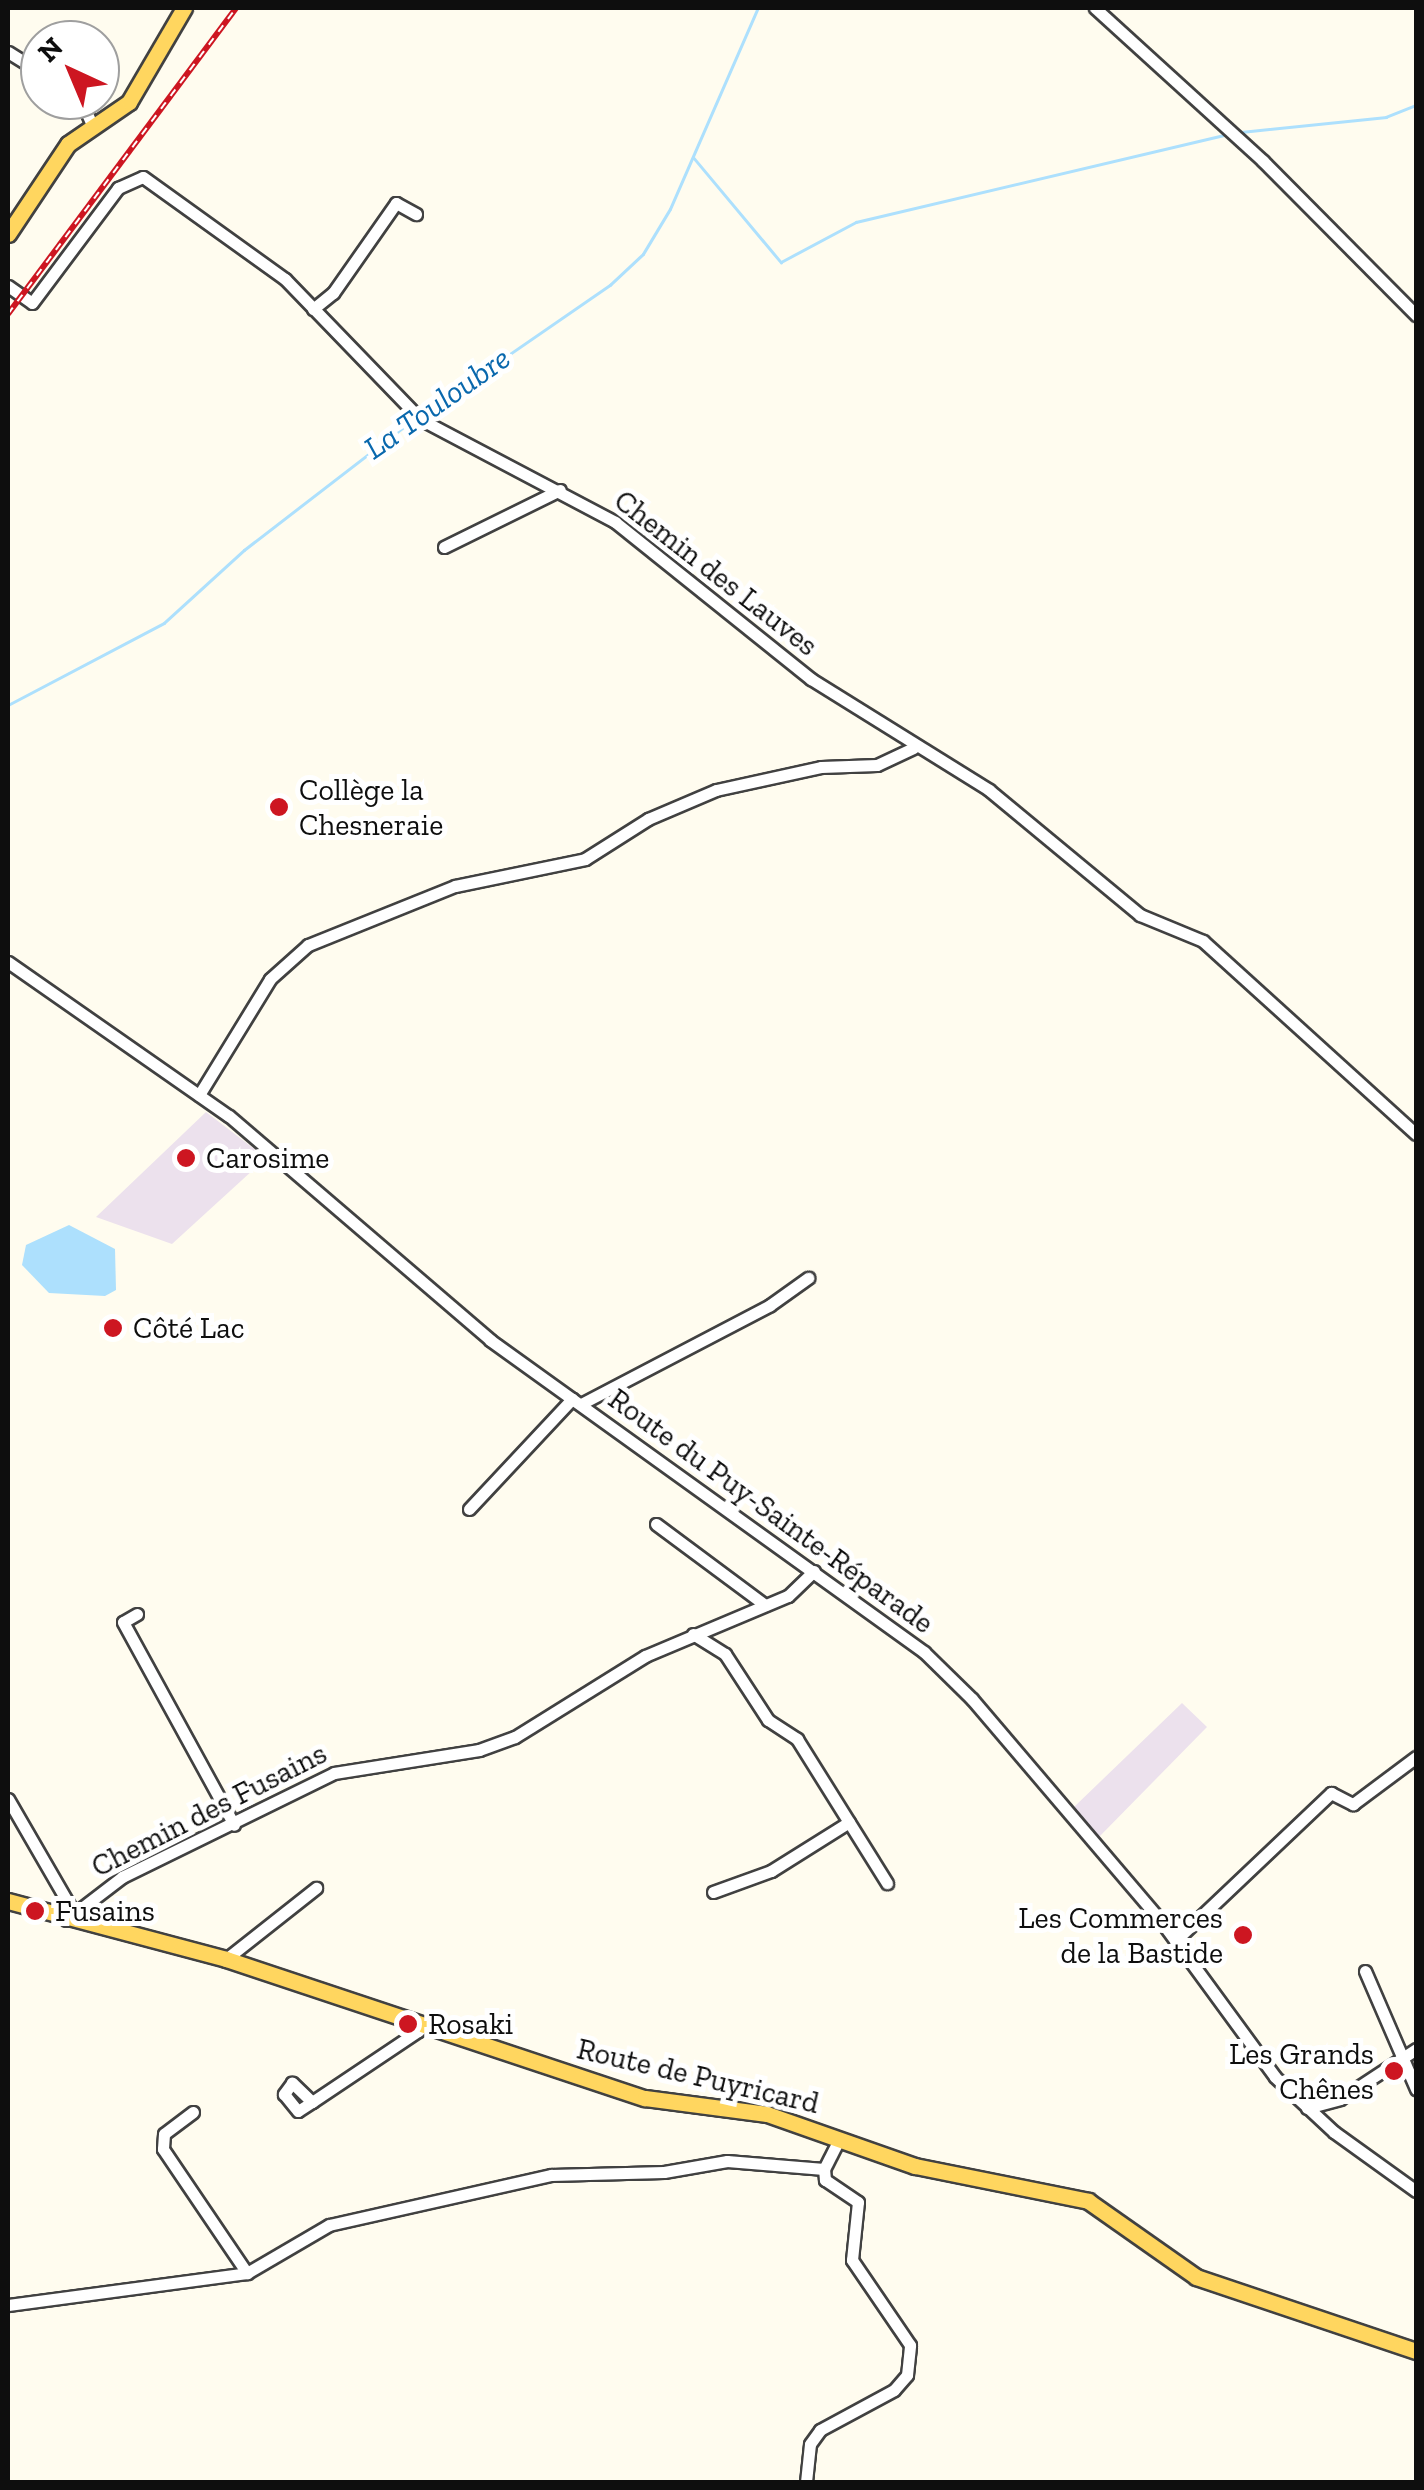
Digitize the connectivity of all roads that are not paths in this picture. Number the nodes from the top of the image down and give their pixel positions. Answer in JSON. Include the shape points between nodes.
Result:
{"nodes":[{"id":1,"x":184,"y":8,"type":"edge"},
{"id":2,"x":1095,"y":8,"type":"edge"},
{"id":3,"x":89,"y":120,"type":"edge"},
{"id":4,"x":92,"y":126,"type":"junction"},
{"id":5,"x":416,"y":214,"type":"dead end"},
{"id":6,"x":8,"y":234,"type":"edge"},
{"id":7,"x":8,"y":286,"type":"edge"},
{"id":8,"x":312,"y":308,"type":"junction"},
{"id":9,"x":1416,"y":315,"type":"edge"},
{"id":10,"x":560,"y":490,"type":"junction"},
{"id":11,"x":444,"y":547,"type":"dead end"},
{"id":12,"x":913,"y":748,"type":"junction"},
{"id":13,"x":8,"y":962,"type":"edge"},
{"id":14,"x":200,"y":1095,"type":"junction"},
{"id":15,"x":1416,"y":1134,"type":"edge"},
{"id":16,"x":808,"y":1278,"type":"dead end"},
{"id":17,"x":577,"y":1401,"type":"junction"},
{"id":18,"x":469,"y":1509,"type":"dead end"},
{"id":19,"x":656,"y":1524,"type":"dead end"},
{"id":20,"x":814,"y":1571,"type":"junction"},
{"id":21,"x":764,"y":1605,"type":"junction"},
{"id":22,"x":138,"y":1614,"type":"dead end"},
{"id":23,"x":694,"y":1634,"type":"junction"},
{"id":24,"x":1416,"y":1757,"type":"edge"},
{"id":25,"x":8,"y":1800,"type":"edge"},
{"id":26,"x":849,"y":1822,"type":"junction"},
{"id":27,"x":234,"y":1825,"type":"junction"},
{"id":28,"x":887,"y":1883,"type":"dead end"},
{"id":29,"x":316,"y":1888,"type":"dead end"},
{"id":30,"x":713,"y":1892,"type":"dead end"},
{"id":31,"x":8,"y":1902,"type":"edge"},
{"id":32,"x":69,"y":1915,"type":"junction"},
{"id":33,"x":1176,"y":1940,"type":"junction"},
{"id":34,"x":226,"y":1959,"type":"junction"},
{"id":35,"x":1366,"y":1970,"type":"dead end"},
{"id":36,"x":420,"y":2028,"type":"junction"},
{"id":37,"x":1416,"y":2049,"type":"edge"},
{"id":38,"x":1402,"y":2058,"type":"junction"},
{"id":39,"x":1416,"y":2089,"type":"edge"},
{"id":40,"x":1340,"y":2099,"type":"junction"},
{"id":41,"x":312,"y":2102,"type":"dead end"},
{"id":42,"x":1307,"y":2108,"type":"junction"},
{"id":43,"x":192,"y":2112,"type":"dead end"},
{"id":44,"x":1334,"y":2132,"type":"junction"},
{"id":45,"x":838,"y":2139,"type":"junction"},
{"id":46,"x":824,"y":2168,"type":"junction"},
{"id":47,"x":1416,"y":2191,"type":"edge"},
{"id":48,"x":247,"y":2273,"type":"junction"},
{"id":49,"x":8,"y":2305,"type":"edge"},
{"id":50,"x":1416,"y":2351,"type":"edge"},
{"id":51,"x":806,"y":2482,"type":"edge"}],
"edges":[{"from":1,"to":4,"type":"main road","via":[[129,102]]},
{"from":2,"to":9,"type":"street","via":[[1251,150]]},
{"from":3,"to":4,"type":"street"},
{"from":4,"to":6,"type":"main road","via":[[60,155]]},
{"from":5,"to":8,"type":"street","via":[[396,203],[333,293]]},
{"from":7,"to":8,"type":"street","name":"Chemin des Lauves","via":[[32,303],[118,188],[144,177],[285,279]]},
{"from":8,"to":10,"type":"street","name":"Chemin des Lauves","via":[[418,416]]},
{"from":10,"to":11,"type":"street"},
{"from":10,"to":12,"type":"street","name":"Chemin des Lauves","via":[[614,522],[701,596]]},
{"from":12,"to":14,"type":"street","via":[[877,765],[821,767],[716,790],[648,819],[585,860],[455,886],[308,945],[270,978]]},
{"from":12,"to":15,"type":"street","name":"Chemin des Lauves","via":[[989,790],[1140,916],[1203,941]]},
{"from":13,"to":14,"type":"street","name":"Route du Puy-Sainte-Réparade"},
{"from":14,"to":17,"type":"street","name":"Route du Puy-Sainte-Réparade","via":[[455,1312]]},
{"from":16,"to":17,"type":"street","via":[[770,1305]]},
{"from":17,"to":18,"type":"street"},
{"from":17,"to":20,"type":"street","name":"Route du Puy-Sainte-Réparade"},
{"from":19,"to":21,"type":"street"},
{"from":20,"to":21,"type":"street","name":"Chemin des Fusains","via":[[803,1586]]},
{"from":20,"to":33,"type":"street","name":"Route du Puy-Sainte-Réparade","via":[[924,1652],[972,1698]]},
{"from":21,"to":23,"type":"street","name":"Chemin des Fusains"},
{"from":22,"to":27,"type":"street","via":[[123,1622]]},
{"from":23,"to":26,"type":"street","via":[[725,1654],[764,1715],[798,1739]]},
{"from":23,"to":27,"type":"street","name":"Chemin des Fusains","via":[[642,1657],[494,1746],[356,1766]]},
{"from":24,"to":33,"type":"street","via":[[1353,1804],[1331,1793]]},
{"from":25,"to":32,"type":"street"},
{"from":26,"to":28,"type":"street"},
{"from":26,"to":30,"type":"street","via":[[771,1871]]},
{"from":27,"to":32,"type":"street","name":"Chemin des Fusains","via":[[122,1878]]},
{"from":29,"to":34,"type":"street"},
{"from":31,"to":32,"type":"main road","name":"Route de Puyricard"},
{"from":32,"to":34,"type":"main road","name":"Route de Puyricard"},
{"from":33,"to":42,"type":"street","name":"Route du Puy-Sainte-Réparade","via":[[1251,2049]]},
{"from":34,"to":36,"type":"main road","name":"Route de Puyricard"},
{"from":35,"to":38,"type":"street"},
{"from":36,"to":41,"type":"street"},
{"from":36,"to":45,"type":"main road","name":"Route de Puyricard","via":[[645,2098],[767,2114]]},
{"from":37,"to":38,"type":"street"},
{"from":38,"to":39,"type":"street"},
{"from":38,"to":40,"type":"street"},
{"from":40,"to":42,"type":"street"},
{"from":40,"to":44,"type":"street"},
{"from":42,"to":44,"type":"street","name":"Route du Puy-Sainte-Réparade"},
{"from":43,"to":48,"type":"street","via":[[164,2134],[163,2150]]},
{"from":44,"to":47,"type":"street","name":"Route du Puy-Sainte-Réparade"},
{"from":45,"to":46,"type":"street"},
{"from":45,"to":50,"type":"main road","name":"Route de Puyricard","via":[[915,2166],[1088,2200],[1196,2277]]},
{"from":46,"to":48,"type":"street","via":[[728,2162],[664,2172],[551,2174],[328,2225]]},
{"from":46,"to":51,"type":"street","via":[[825,2180],[858,2202],[852,2260],[910,2345],[907,2375],[894,2390],[820,2430],[810,2444]]},
{"from":48,"to":49,"type":"street"}]}
